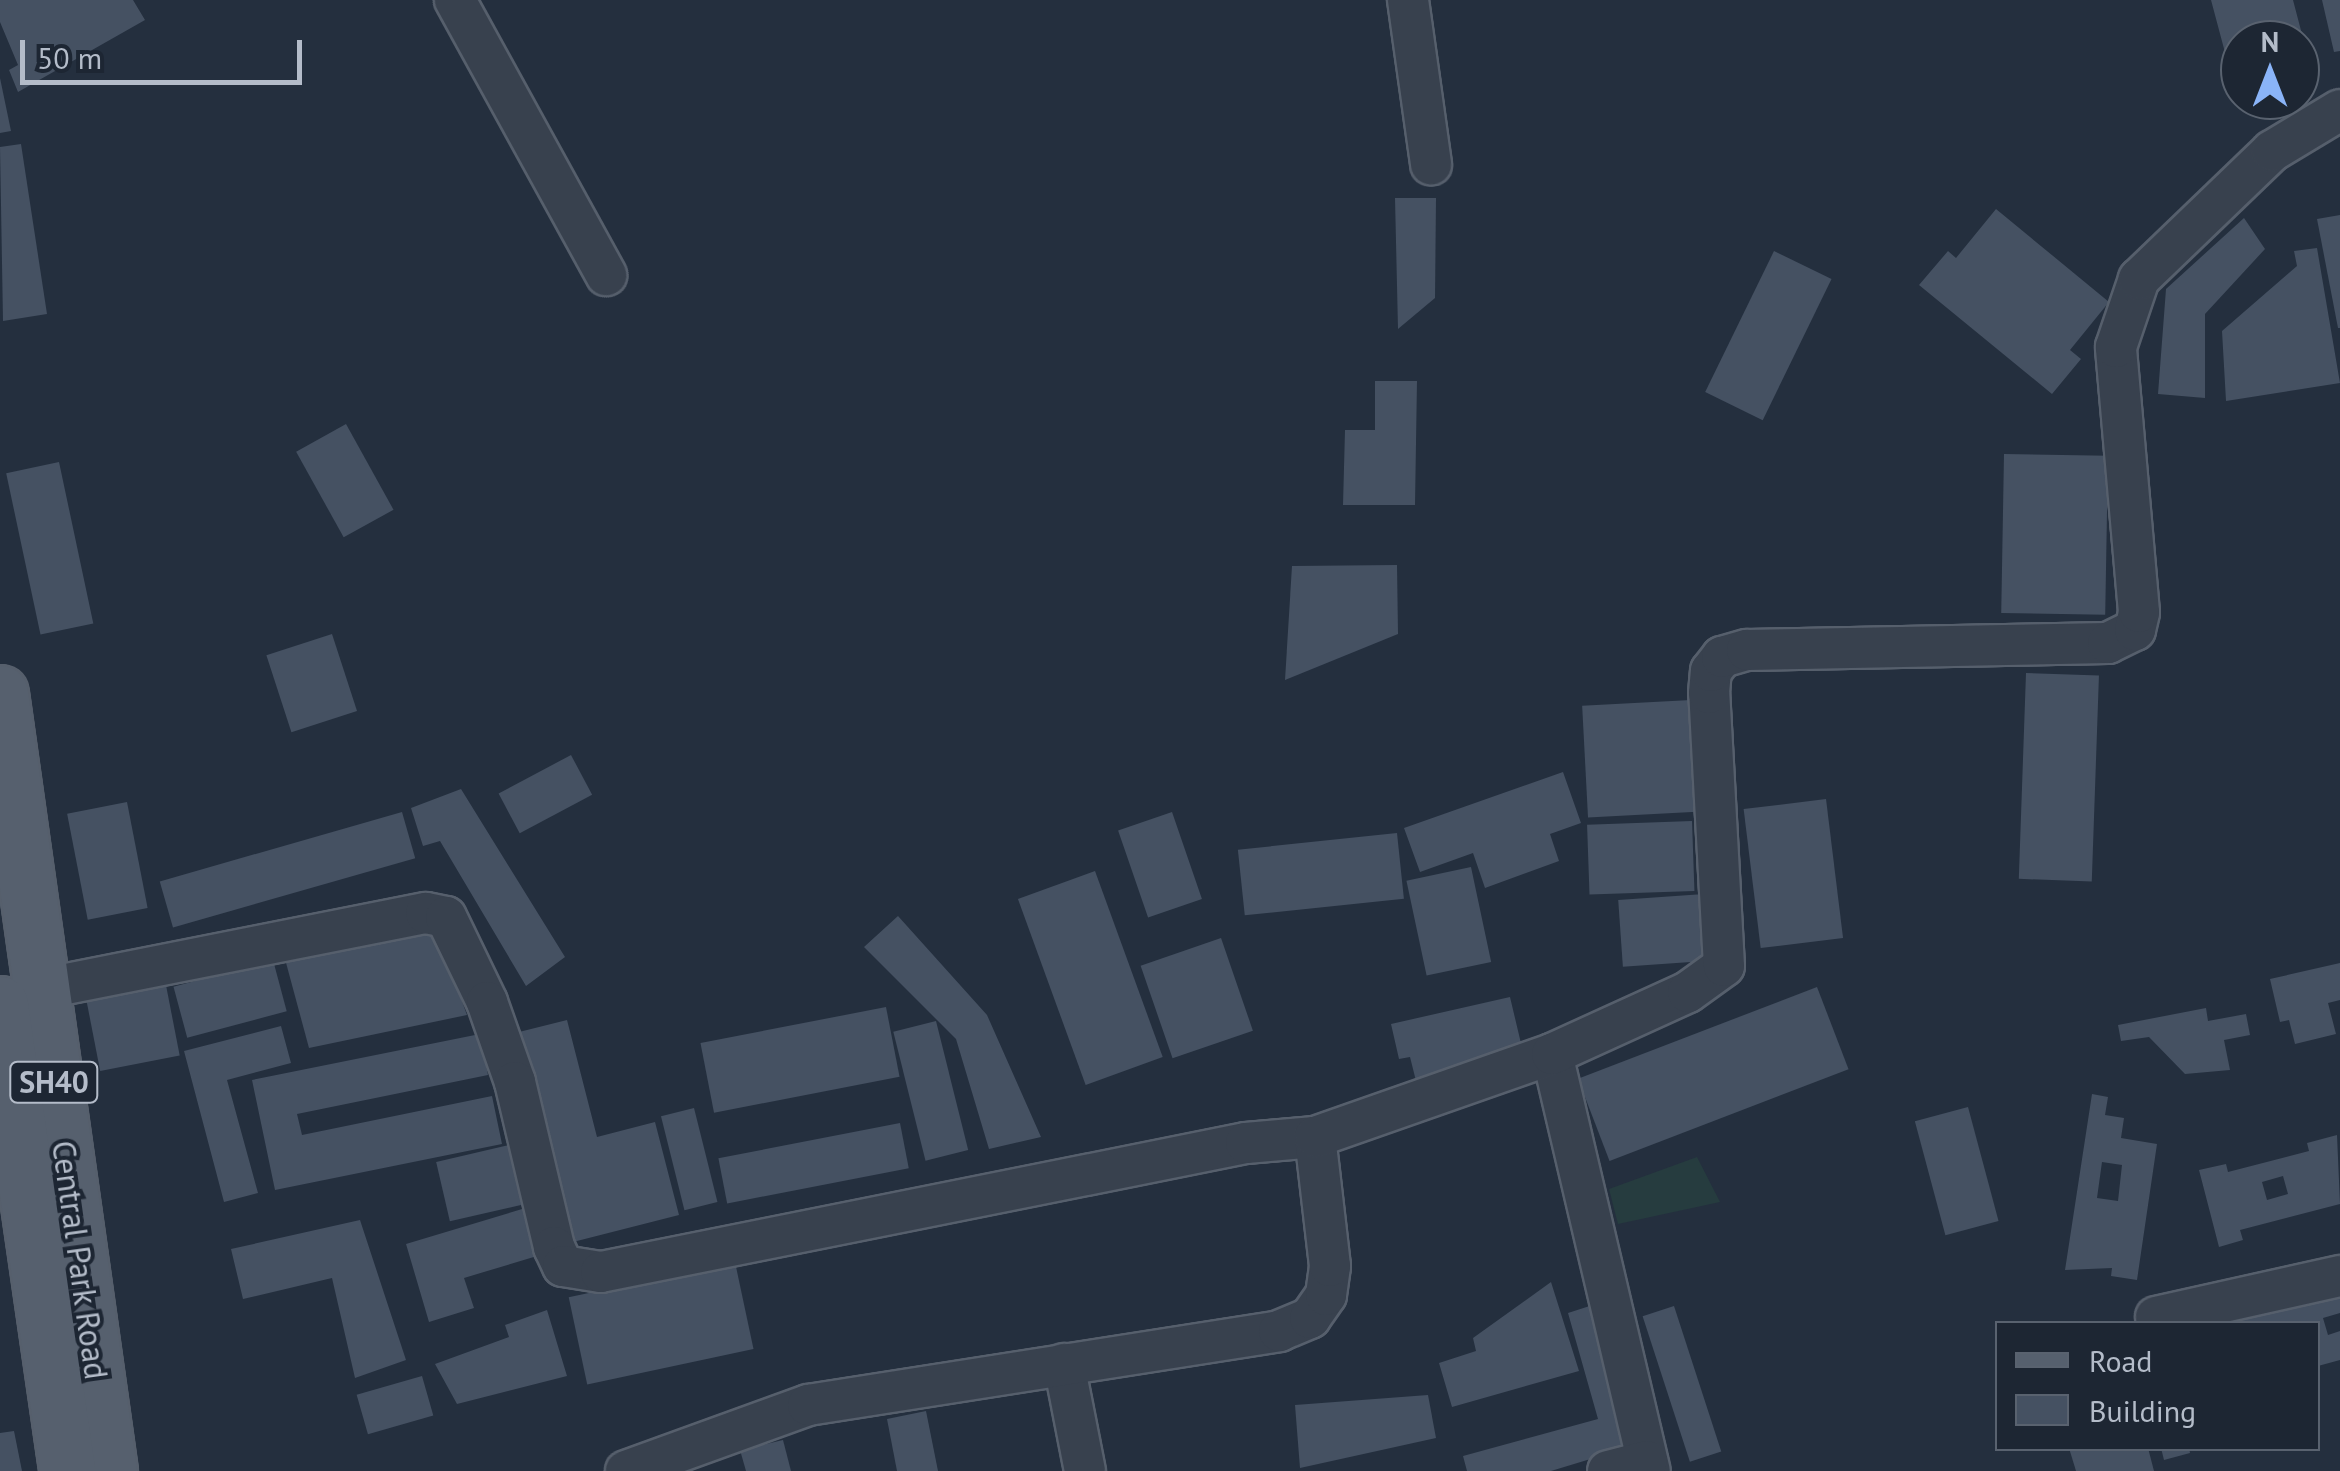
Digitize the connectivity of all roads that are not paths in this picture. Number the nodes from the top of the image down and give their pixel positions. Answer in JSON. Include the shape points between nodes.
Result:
{"nodes":[{"id":1,"x":455,"y":0,"type":"edge"},
{"id":2,"x":1408,"y":0,"type":"edge"},
{"id":3,"x":2340,"y":110,"type":"edge"},
{"id":4,"x":1431,"y":164,"type":"dead end"},
{"id":5,"x":606,"y":275,"type":"dead end"},
{"id":6,"x":0,"y":693,"type":"edge"},
{"id":7,"x":21,"y":997,"type":"edge"},
{"id":8,"x":1552,"y":1054,"type":"junction"},
{"id":9,"x":1315,"y":1137,"type":"junction"},
{"id":10,"x":2340,"y":1276,"type":"edge"},
{"id":11,"x":2156,"y":1316,"type":"dead end"},
{"id":12,"x":1064,"y":1364,"type":"junction"},
{"id":13,"x":86,"y":1461,"type":"edge"},
{"id":14,"x":1648,"y":1466,"type":"edge"},
{"id":15,"x":626,"y":1471,"type":"edge"},
{"id":16,"x":1084,"y":1471,"type":"edge"},
{"id":17,"x":1608,"y":1471,"type":"edge"}],
"edges":[{"from":1,"to":5,"type":"street"},
{"from":2,"to":4,"type":"street"},
{"from":3,"to":8,"type":"street","via":[[2272,151],[2139,279],[2116,347],[2139,612],[2135,630],[2108,643],[1747,650],[1722,656],[1711,671],[1709,693],[1724,966],[1688,992]]},
{"from":6,"to":7,"type":"main road","number":"SH40"},
{"from":7,"to":9,"type":"street","via":[[426,912],[446,917],[515,1082],[554,1247],[563,1266],[601,1272],[1208,1150]]},
{"from":7,"to":13,"type":"main road","number":"SH40"},
{"from":8,"to":9,"type":"street"},
{"from":8,"to":14,"type":"street"},
{"from":9,"to":12,"type":"street","via":[[1330,1266],[1326,1295],[1310,1318],[1280,1331]]},
{"from":10,"to":11,"type":"street"},
{"from":12,"to":15,"type":"street","via":[[808,1404]]},
{"from":12,"to":16,"type":"street"},
{"from":14,"to":17,"type":"street"}]}
